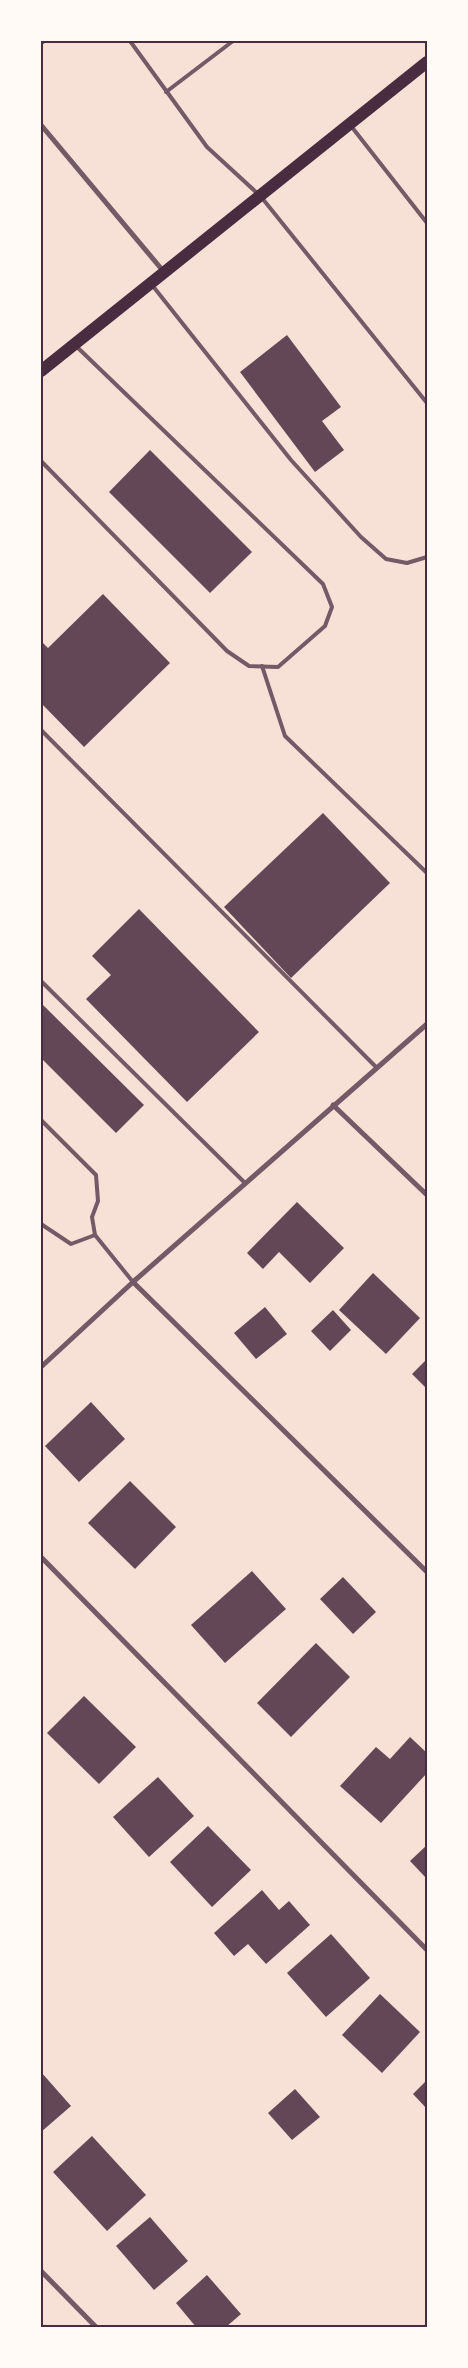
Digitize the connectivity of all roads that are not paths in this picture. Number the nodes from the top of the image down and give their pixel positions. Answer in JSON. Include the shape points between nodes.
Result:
{"nodes":[{"id":1,"x":130,"y":41,"type":"edge"},
{"id":2,"x":233,"y":41,"type":"edge"},
{"id":3,"x":427,"y":62,"type":"edge"},
{"id":4,"x":166,"y":92,"type":"junction"},
{"id":5,"x":349,"y":124,"type":"junction"},
{"id":6,"x":41,"y":125,"type":"edge"},
{"id":7,"x":260,"y":196,"type":"junction"},
{"id":8,"x":427,"y":223,"type":"edge"},
{"id":9,"x":164,"y":272,"type":"junction"},
{"id":10,"x":151,"y":283,"type":"junction"},
{"id":11,"x":75,"y":345,"type":"junction"},
{"id":12,"x":41,"y":372,"type":"edge"},
{"id":13,"x":427,"y":403,"type":"edge"},
{"id":14,"x":41,"y":461,"type":"edge"},
{"id":15,"x":427,"y":558,"type":"edge"},
{"id":16,"x":262,"y":666,"type":"junction"},
{"id":17,"x":41,"y":730,"type":"edge"},
{"id":18,"x":427,"y":873,"type":"edge"},
{"id":19,"x":41,"y":982,"type":"edge"},
{"id":20,"x":427,"y":1024,"type":"edge"},
{"id":21,"x":376,"y":1067,"type":"junction"},
{"id":22,"x":333,"y":1105,"type":"junction"},
{"id":23,"x":41,"y":1120,"type":"edge"},
{"id":24,"x":245,"y":1183,"type":"junction"},
{"id":25,"x":427,"y":1195,"type":"edge"},
{"id":26,"x":41,"y":1224,"type":"edge"},
{"id":27,"x":94,"y":1235,"type":"junction"},
{"id":28,"x":133,"y":1282,"type":"junction"},
{"id":29,"x":41,"y":1367,"type":"edge"},
{"id":30,"x":41,"y":1556,"type":"edge"},
{"id":31,"x":427,"y":1572,"type":"edge"},
{"id":32,"x":427,"y":1950,"type":"edge"},
{"id":33,"x":41,"y":2271,"type":"edge"},
{"id":34,"x":96,"y":2327,"type":"edge"}],
"edges":[{"from":1,"to":4,"type":"lane"},
{"from":2,"to":4,"type":"lane"},
{"from":3,"to":5,"type":"main road"},
{"from":4,"to":7,"type":"lane","via":[[207,147]]},
{"from":5,"to":7,"type":"main road"},
{"from":5,"to":8,"type":"lane"},
{"from":6,"to":9,"type":"street"},
{"from":7,"to":9,"type":"main road"},
{"from":7,"to":13,"type":"lane"},
{"from":9,"to":10,"type":"main road"},
{"from":10,"to":11,"type":"main road"},
{"from":10,"to":15,"type":"lane","via":[[291,460],[361,537],[386,559],[407,563]]},
{"from":11,"to":12,"type":"main road"},
{"from":11,"to":16,"type":"lane","via":[[323,584],[332,607],[325,626],[278,667]]},
{"from":14,"to":16,"type":"lane","via":[[227,651],[249,666]]},
{"from":16,"to":18,"type":"lane","via":[[284,736]]},
{"from":17,"to":21,"type":"lane"},
{"from":19,"to":24,"type":"lane"},
{"from":20,"to":21,"type":"street"},
{"from":21,"to":22,"type":"street"},
{"from":22,"to":24,"type":"street"},
{"from":22,"to":25,"type":"street"},
{"from":23,"to":27,"type":"lane","via":[[96,1175],[98,1200],[92,1217]]},
{"from":24,"to":28,"type":"street"},
{"from":26,"to":27,"type":"lane","via":[[71,1244]]},
{"from":27,"to":28,"type":"lane"},
{"from":28,"to":29,"type":"street"},
{"from":28,"to":31,"type":"street"},
{"from":30,"to":32,"type":"street"},
{"from":33,"to":34,"type":"street"}]}
